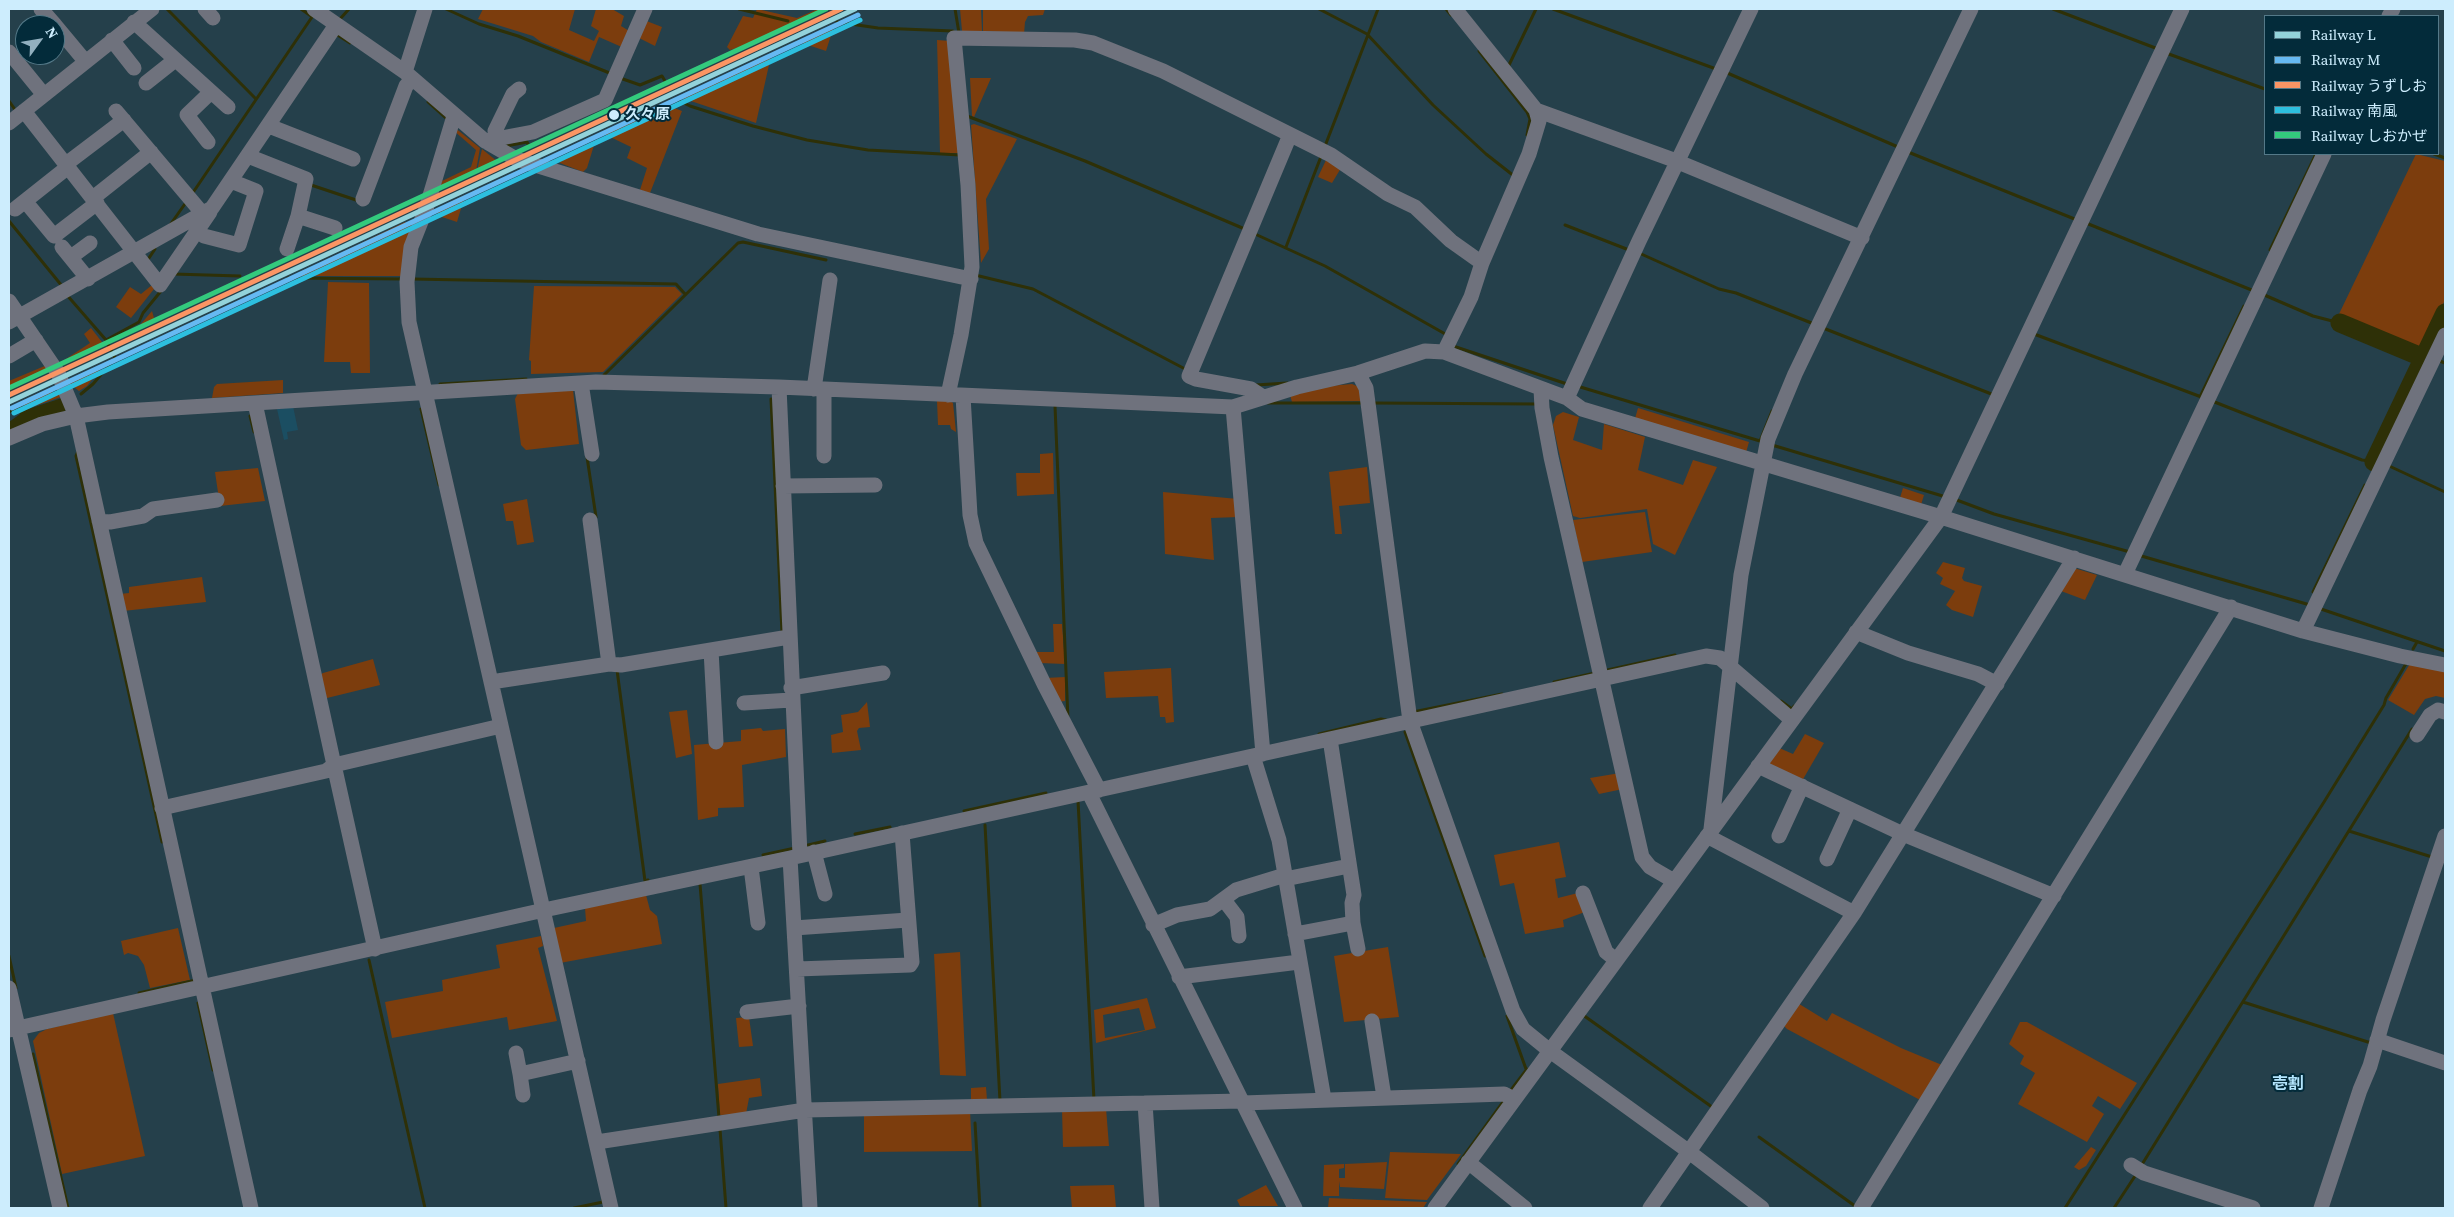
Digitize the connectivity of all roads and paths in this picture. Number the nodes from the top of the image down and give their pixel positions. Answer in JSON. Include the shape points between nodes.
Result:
{"nodes":[{"id":1,"x":152,"y":9,"type":"edge"},
{"id":2,"x":314,"y":9,"type":"edge"},
{"id":3,"x":426,"y":9,"type":"edge"},
{"id":4,"x":645,"y":9,"type":"edge"},
{"id":5,"x":1455,"y":9,"type":"edge"},
{"id":6,"x":1752,"y":9,"type":"edge"},
{"id":7,"x":1972,"y":9,"type":"edge"},
{"id":8,"x":2182,"y":9,"type":"edge"},
{"id":9,"x":134,"y":22,"type":"junction"},
{"id":10,"x":334,"y":29,"type":"junction"},
{"id":11,"x":65,"y":37,"type":"edge"},
{"id":12,"x":112,"y":40,"type":"junction"},
{"id":13,"x":9,"y":52,"type":"edge"},
{"id":14,"x":83,"y":58,"type":"junction"},
{"id":15,"x":175,"y":60,"type":"junction"},
{"id":16,"x":134,"y":68,"type":"dead end"},
{"id":17,"x":408,"y":80,"type":"junction"},
{"id":18,"x":146,"y":83,"type":"dead end"},
{"id":19,"x":520,"y":89,"type":"dead end"},
{"id":20,"x":42,"y":92,"type":"junction"},
{"id":21,"x":212,"y":92,"type":"junction"},
{"id":22,"x":228,"y":107,"type":"dead end"},
{"id":23,"x":1536,"y":110,"type":"junction"},
{"id":24,"x":18,"y":116,"type":"edge"},
{"id":25,"x":452,"y":120,"type":"junction"},
{"id":26,"x":272,"y":127,"type":"junction"},
{"id":27,"x":1290,"y":135,"type":"junction"},
{"id":28,"x":490,"y":141,"type":"junction"},
{"id":29,"x":208,"y":142,"type":"dead end"},
{"id":30,"x":151,"y":152,"type":"junction"},
{"id":31,"x":2324,"y":155,"type":"edge"},
{"id":32,"x":251,"y":157,"type":"junction"},
{"id":33,"x":353,"y":159,"type":"dead end"},
{"id":34,"x":1675,"y":160,"type":"junction"},
{"id":35,"x":65,"y":168,"type":"junction"},
{"id":36,"x":234,"y":183,"type":"junction"},
{"id":37,"x":363,"y":199,"type":"dead end"},
{"id":38,"x":93,"y":204,"type":"junction"},
{"id":39,"x":208,"y":211,"type":"junction"},
{"id":40,"x":298,"y":216,"type":"junction"},
{"id":41,"x":335,"y":228,"type":"dead end"},
{"id":42,"x":200,"y":233,"type":"junction"},
{"id":43,"x":1862,"y":238,"type":"junction"},
{"id":44,"x":90,"y":243,"type":"dead end"},
{"id":45,"x":287,"y":249,"type":"dead end"},
{"id":46,"x":137,"y":259,"type":"junction"},
{"id":47,"x":1482,"y":263,"type":"junction"},
{"id":48,"x":88,"y":279,"type":"junction"},
{"id":49,"x":971,"y":279,"type":"junction"},
{"id":50,"x":830,"y":280,"type":"dead end"},
{"id":51,"x":9,"y":301,"type":"edge"},
{"id":52,"x":14,"y":319,"type":"edge"},
{"id":53,"x":2445,"y":334,"type":"edge"},
{"id":54,"x":36,"y":340,"type":"junction"},
{"id":55,"x":1447,"y":347,"type":"junction"},
{"id":56,"x":9,"y":356,"type":"edge"},
{"id":57,"x":1358,"y":373,"type":"junction"},
{"id":58,"x":581,"y":383,"type":"junction"},
{"id":59,"x":424,"y":387,"type":"junction"},
{"id":60,"x":779,"y":387,"type":"junction"},
{"id":61,"x":819,"y":389,"type":"junction"},
{"id":62,"x":1570,"y":390,"type":"junction"},
{"id":63,"x":954,"y":394,"type":"junction"},
{"id":64,"x":1263,"y":397,"type":"junction"},
{"id":65,"x":1541,"y":399,"type":"junction"},
{"id":66,"x":255,"y":403,"type":"junction"},
{"id":67,"x":1233,"y":407,"type":"junction"},
{"id":68,"x":76,"y":416,"type":"junction"},
{"id":69,"x":9,"y":438,"type":"edge"},
{"id":70,"x":592,"y":454,"type":"dead end"},
{"id":71,"x":824,"y":456,"type":"dead end"},
{"id":72,"x":1764,"y":464,"type":"junction"},
{"id":73,"x":875,"y":485,"type":"dead end"},
{"id":74,"x":783,"y":486,"type":"junction"},
{"id":75,"x":217,"y":500,"type":"dead end"},
{"id":76,"x":590,"y":520,"type":"dead end"},
{"id":77,"x":99,"y":521,"type":"junction"},
{"id":78,"x":1938,"y":521,"type":"junction"},
{"id":79,"x":2072,"y":562,"type":"junction"},
{"id":80,"x":2125,"y":574,"type":"junction"},
{"id":81,"x":2229,"y":610,"type":"junction"},
{"id":82,"x":2302,"y":631,"type":"junction"},
{"id":83,"x":1856,"y":632,"type":"junction"},
{"id":84,"x":785,"y":638,"type":"junction"},
{"id":85,"x":711,"y":650,"type":"junction"},
{"id":86,"x":614,"y":664,"type":"junction"},
{"id":87,"x":2445,"y":665,"type":"edge"},
{"id":88,"x":1730,"y":666,"type":"junction"},
{"id":89,"x":883,"y":673,"type":"dead end"},
{"id":90,"x":1600,"y":674,"type":"junction"},
{"id":91,"x":491,"y":682,"type":"junction"},
{"id":92,"x":1997,"y":684,"type":"junction"},
{"id":93,"x":791,"y":694,"type":"junction"},
{"id":94,"x":744,"y":703,"type":"dead end"},
{"id":95,"x":2445,"y":712,"type":"edge"},
{"id":96,"x":1792,"y":720,"type":"junction"},
{"id":97,"x":1410,"y":721,"type":"junction"},
{"id":98,"x":496,"y":727,"type":"junction"},
{"id":99,"x":2417,"y":735,"type":"dead end"},
{"id":100,"x":1330,"y":739,"type":"junction"},
{"id":101,"x":716,"y":742,"type":"dead end"},
{"id":102,"x":1260,"y":751,"type":"junction"},
{"id":103,"x":1758,"y":766,"type":"junction"},
{"id":104,"x":331,"y":768,"type":"junction"},
{"id":105,"x":1802,"y":786,"type":"junction"},
{"id":106,"x":1094,"y":791,"type":"junction"},
{"id":107,"x":162,"y":808,"type":"junction"},
{"id":108,"x":1850,"y":809,"type":"junction"},
{"id":109,"x":902,"y":833,"type":"junction"},
{"id":110,"x":1709,"y":833,"type":"junction"},
{"id":111,"x":1901,"y":835,"type":"junction"},
{"id":112,"x":1779,"y":836,"type":"dead end"},
{"id":113,"x":2445,"y":836,"type":"edge"},
{"id":114,"x":800,"y":852,"type":"junction"},
{"id":115,"x":2443,"y":855,"type":"edge"},
{"id":116,"x":1826,"y":859,"type":"dead end"},
{"id":117,"x":751,"y":866,"type":"junction"},
{"id":118,"x":1349,"y":866,"type":"junction"},
{"id":119,"x":1288,"y":878,"type":"junction"},
{"id":120,"x":1674,"y":881,"type":"junction"},
{"id":121,"x":1583,"y":893,"type":"dead end"},
{"id":122,"x":825,"y":894,"type":"dead end"},
{"id":123,"x":2051,"y":895,"type":"junction"},
{"id":124,"x":1224,"y":900,"type":"junction"},
{"id":125,"x":542,"y":906,"type":"junction"},
{"id":126,"x":1850,"y":911,"type":"junction"},
{"id":127,"x":908,"y":920,"type":"junction"},
{"id":128,"x":1353,"y":922,"type":"junction"},
{"id":129,"x":758,"y":923,"type":"dead end"},
{"id":130,"x":1158,"y":923,"type":"junction"},
{"id":131,"x":794,"y":928,"type":"junction"},
{"id":132,"x":1298,"y":933,"type":"junction"},
{"id":133,"x":1239,"y":936,"type":"dead end"},
{"id":134,"x":374,"y":944,"type":"junction"},
{"id":135,"x":1358,"y":949,"type":"dead end"},
{"id":136,"x":1616,"y":960,"type":"junction"},
{"id":137,"x":1299,"y":962,"type":"junction"},
{"id":138,"x":797,"y":969,"type":"junction"},
{"id":139,"x":1183,"y":976,"type":"junction"},
{"id":140,"x":200,"y":983,"type":"junction"},
{"id":141,"x":9,"y":988,"type":"edge"},
{"id":142,"x":799,"y":1006,"type":"junction"},
{"id":143,"x":747,"y":1012,"type":"dead end"},
{"id":144,"x":1372,"y":1021,"type":"dead end"},
{"id":145,"x":14,"y":1029,"type":"edge"},
{"id":146,"x":2381,"y":1042,"type":"junction"},
{"id":147,"x":1550,"y":1051,"type":"junction"},
{"id":148,"x":516,"y":1054,"type":"dead end"},
{"id":149,"x":578,"y":1061,"type":"junction"},
{"id":150,"x":2445,"y":1063,"type":"edge"},
{"id":151,"x":520,"y":1074,"type":"junction"},
{"id":152,"x":523,"y":1095,"type":"dead end"},
{"id":153,"x":1323,"y":1096,"type":"junction"},
{"id":154,"x":1384,"y":1097,"type":"junction"},
{"id":155,"x":1514,"y":1099,"type":"junction"},
{"id":156,"x":1243,"y":1102,"type":"junction"},
{"id":157,"x":1149,"y":1103,"type":"junction"},
{"id":158,"x":808,"y":1110,"type":"junction"},
{"id":159,"x":597,"y":1142,"type":"junction"},
{"id":160,"x":1685,"y":1149,"type":"junction"},
{"id":161,"x":1468,"y":1162,"type":"junction"},
{"id":162,"x":2136,"y":1168,"type":"dead end"},
{"id":163,"x":606,"y":1207,"type":"edge"},
{"id":164,"x":60,"y":1208,"type":"edge"},
{"id":165,"x":251,"y":1208,"type":"edge"},
{"id":166,"x":810,"y":1208,"type":"edge"},
{"id":167,"x":1152,"y":1208,"type":"edge"},
{"id":168,"x":1295,"y":1208,"type":"edge"},
{"id":169,"x":1435,"y":1208,"type":"edge"},
{"id":170,"x":1525,"y":1208,"type":"edge"},
{"id":171,"x":1650,"y":1208,"type":"edge"},
{"id":172,"x":1762,"y":1208,"type":"edge"},
{"id":173,"x":1861,"y":1208,"type":"edge"},
{"id":174,"x":2253,"y":1208,"type":"edge"},
{"id":175,"x":2321,"y":1208,"type":"edge"}],
"edges":[{"from":1,"to":9,"type":"street"},
{"from":2,"to":10,"type":"street"},
{"from":3,"to":17,"type":"street"},
{"from":4,"to":28,"type":"street","via":[[605,100],[533,132]]},
{"from":5,"to":23,"type":"street"},
{"from":6,"to":34,"type":"street"},
{"from":7,"to":43,"type":"street"},
{"from":8,"to":78,"type":"street"},
{"from":9,"to":12,"type":"street"},
{"from":9,"to":15,"type":"street"},
{"from":10,"to":17,"type":"street"},
{"from":10,"to":26,"type":"street"},
{"from":11,"to":14,"type":"street"},
{"from":12,"to":14,"type":"street"},
{"from":12,"to":16,"type":"street"},
{"from":13,"to":20,"type":"street"},
{"from":14,"to":20,"type":"street"},
{"from":15,"to":18,"type":"street"},
{"from":15,"to":21,"type":"street"},
{"from":17,"to":25,"type":"street"},
{"from":17,"to":37,"type":"street"},
{"from":19,"to":28,"type":"street","via":[[513,94]]},
{"from":20,"to":24,"type":"street"},
{"from":21,"to":22,"type":"street"},
{"from":21,"to":29,"type":"street","via":[[187,114]]},
{"from":23,"to":34,"type":"street"},
{"from":23,"to":47,"type":"street","via":[[1538,121],[1529,154]]},
{"from":24,"to":35,"type":"street"},
{"from":25,"to":28,"type":"street"},
{"from":25,"to":59,"type":"street","via":[[426,209],[411,246],[407,279],[409,322]]},
{"from":26,"to":32,"type":"street"},
{"from":26,"to":33,"type":"street"},
{"from":27,"to":47,"type":"street","via":[[1415,207]]},
{"from":27,"to":49,"type":"street","via":[[1163,71],[1093,43],[954,38],[972,247]]},
{"from":27,"to":64,"type":"street","via":[[1189,376],[1251,388]]},
{"from":28,"to":49,"type":"street","via":[[516,159],[758,234]]},
{"from":30,"to":35,"type":"street","via":[[120,116]]},
{"from":30,"to":38,"type":"street"},
{"from":30,"to":39,"type":"street","via":[[189,197]]},
{"from":31,"to":80,"type":"street"},
{"from":32,"to":36,"type":"street"},
{"from":32,"to":40,"type":"street","via":[[306,179]]},
{"from":34,"to":43,"type":"street"},
{"from":34,"to":62,"type":"street"},
{"from":35,"to":38,"type":"street"},
{"from":35,"to":38,"type":"street","via":[[20,205],[54,236]]},
{"from":36,"to":39,"type":"street"},
{"from":36,"to":42,"type":"street","via":[[256,191],[239,245]]},
{"from":38,"to":46,"type":"street"},
{"from":39,"to":42,"type":"street"},
{"from":39,"to":46,"type":"street"},
{"from":40,"to":41,"type":"street"},
{"from":40,"to":45,"type":"street"},
{"from":42,"to":46,"type":"street","via":[[160,285]]},
{"from":43,"to":72,"type":"street","via":[[1795,374],[1768,439]]},
{"from":44,"to":48,"type":"street","via":[[67,252]]},
{"from":46,"to":48,"type":"street"},
{"from":47,"to":55,"type":"street","via":[[1472,297]]},
{"from":48,"to":52,"type":"street"},
{"from":49,"to":63,"type":"street"},
{"from":50,"to":61,"type":"street"},
{"from":51,"to":52,"type":"street"},
{"from":52,"to":54,"type":"street"},
{"from":53,"to":82,"type":"street"},
{"from":54,"to":56,"type":"street"},
{"from":54,"to":68,"type":"street","via":[[58,373]]},
{"from":55,"to":57,"type":"street","via":[[1424,351]]},
{"from":55,"to":65,"type":"street"},
{"from":57,"to":64,"type":"street"},
{"from":57,"to":97,"type":"street","via":[[1366,388]]},
{"from":58,"to":59,"type":"street"},
{"from":58,"to":60,"type":"street"},
{"from":58,"to":70,"type":"street"},
{"from":59,"to":66,"type":"street"},
{"from":59,"to":91,"type":"street"},
{"from":60,"to":61,"type":"street"},
{"from":60,"to":74,"type":"street"},
{"from":61,"to":63,"type":"street"},
{"from":61,"to":71,"type":"street"},
{"from":62,"to":65,"type":"street"},
{"from":62,"to":72,"type":"street","via":[[1582,409]]},
{"from":63,"to":67,"type":"street"},
{"from":63,"to":106,"type":"street","via":[[976,543]]},
{"from":64,"to":67,"type":"street"},
{"from":65,"to":90,"type":"street"},
{"from":66,"to":68,"type":"street"},
{"from":66,"to":104,"type":"street"},
{"from":67,"to":102,"type":"street"},
{"from":68,"to":69,"type":"street","via":[[42,424]]},
{"from":68,"to":77,"type":"street"},
{"from":72,"to":78,"type":"street"},
{"from":72,"to":88,"type":"street","via":[[1741,575]]},
{"from":73,"to":74,"type":"street"},
{"from":74,"to":84,"type":"street"},
{"from":75,"to":77,"type":"street","via":[[153,509],[143,516],[110,522]]},
{"from":76,"to":86,"type":"street"},
{"from":77,"to":107,"type":"street"},
{"from":78,"to":79,"type":"street"},
{"from":78,"to":83,"type":"street"},
{"from":79,"to":80,"type":"street"},
{"from":79,"to":92,"type":"street"},
{"from":80,"to":81,"type":"street"},
{"from":81,"to":82,"type":"street"},
{"from":81,"to":123,"type":"street"},
{"from":82,"to":87,"type":"street"},
{"from":83,"to":92,"type":"street","via":[[1908,653],[1978,674]]},
{"from":83,"to":96,"type":"street"},
{"from":84,"to":85,"type":"street"},
{"from":84,"to":93,"type":"street"},
{"from":85,"to":86,"type":"street"},
{"from":85,"to":101,"type":"street"},
{"from":86,"to":91,"type":"street"},
{"from":88,"to":90,"type":"street","via":[[1720,658],[1706,656]]},
{"from":88,"to":96,"type":"street"},
{"from":88,"to":110,"type":"street"},
{"from":89,"to":93,"type":"street"},
{"from":90,"to":97,"type":"street"},
{"from":90,"to":120,"type":"street","via":[[1642,857],[1650,867]]},
{"from":91,"to":98,"type":"street"},
{"from":92,"to":111,"type":"street"},
{"from":93,"to":94,"type":"street"},
{"from":93,"to":114,"type":"street"},
{"from":95,"to":99,"type":"street","via":[[2434,712]]},
{"from":96,"to":103,"type":"street"},
{"from":97,"to":100,"type":"street"},
{"from":97,"to":147,"type":"street","via":[[1513,1011],[1524,1029]]},
{"from":98,"to":104,"type":"street"},
{"from":98,"to":125,"type":"street"},
{"from":100,"to":102,"type":"street"},
{"from":100,"to":118,"type":"street"},
{"from":102,"to":106,"type":"street"},
{"from":102,"to":119,"type":"street"},
{"from":103,"to":105,"type":"street"},
{"from":103,"to":110,"type":"street"},
{"from":104,"to":107,"type":"street"},
{"from":104,"to":134,"type":"street"},
{"from":105,"to":108,"type":"street"},
{"from":105,"to":112,"type":"street"},
{"from":106,"to":109,"type":"street"},
{"from":106,"to":130,"type":"street"},
{"from":107,"to":140,"type":"street"},
{"from":108,"to":111,"type":"street"},
{"from":108,"to":116,"type":"street"},
{"from":109,"to":114,"type":"street"},
{"from":109,"to":127,"type":"street"},
{"from":110,"to":120,"type":"street"},
{"from":110,"to":126,"type":"street"},
{"from":111,"to":123,"type":"street"},
{"from":111,"to":126,"type":"street"},
{"from":113,"to":115,"type":"street"},
{"from":114,"to":117,"type":"street"},
{"from":114,"to":122,"type":"street"},
{"from":114,"to":131,"type":"street"},
{"from":115,"to":146,"type":"street"},
{"from":117,"to":125,"type":"street"},
{"from":117,"to":129,"type":"street"},
{"from":118,"to":119,"type":"street"},
{"from":118,"to":128,"type":"street","via":[[1354,895]]},
{"from":119,"to":124,"type":"street","via":[[1245,886]]},
{"from":119,"to":132,"type":"street"},
{"from":120,"to":136,"type":"street"},
{"from":121,"to":136,"type":"street","via":[[1606,952]]},
{"from":123,"to":173,"type":"street"},
{"from":124,"to":130,"type":"street","via":[[1204,911],[1184,913]]},
{"from":124,"to":133,"type":"street","via":[[1237,917]]},
{"from":125,"to":134,"type":"street"},
{"from":125,"to":149,"type":"street"},
{"from":126,"to":160,"type":"street"},
{"from":127,"to":131,"type":"street"},
{"from":127,"to":138,"type":"street","via":[[910,966]]},
{"from":128,"to":132,"type":"street"},
{"from":128,"to":135,"type":"street"},
{"from":130,"to":139,"type":"street"},
{"from":131,"to":138,"type":"street"},
{"from":132,"to":137,"type":"street"},
{"from":134,"to":140,"type":"street"},
{"from":136,"to":147,"type":"street"},
{"from":137,"to":139,"type":"street"},
{"from":137,"to":153,"type":"street"},
{"from":138,"to":142,"type":"street"},
{"from":139,"to":156,"type":"street"},
{"from":140,"to":145,"type":"street"},
{"from":140,"to":165,"type":"street"},
{"from":141,"to":145,"type":"street"},
{"from":142,"to":143,"type":"street"},
{"from":142,"to":158,"type":"street"},
{"from":144,"to":154,"type":"street"},
{"from":145,"to":164,"type":"street"},
{"from":146,"to":150,"type":"street"},
{"from":146,"to":175,"type":"street"},
{"from":147,"to":155,"type":"street"},
{"from":147,"to":160,"type":"street"},
{"from":148,"to":151,"type":"street"},
{"from":149,"to":151,"type":"street"},
{"from":149,"to":159,"type":"street"},
{"from":151,"to":152,"type":"street"},
{"from":153,"to":154,"type":"street"},
{"from":153,"to":156,"type":"street"},
{"from":154,"to":155,"type":"street","via":[[1504,1094]]},
{"from":155,"to":161,"type":"street"},
{"from":156,"to":157,"type":"street"},
{"from":156,"to":168,"type":"street"},
{"from":157,"to":158,"type":"street"},
{"from":157,"to":167,"type":"street"},
{"from":158,"to":159,"type":"street"},
{"from":158,"to":166,"type":"street"},
{"from":159,"to":163,"type":"street"},
{"from":160,"to":171,"type":"street"},
{"from":160,"to":172,"type":"street"},
{"from":161,"to":169,"type":"street"},
{"from":161,"to":170,"type":"street"},
{"from":162,"to":174,"type":"street"}]}
